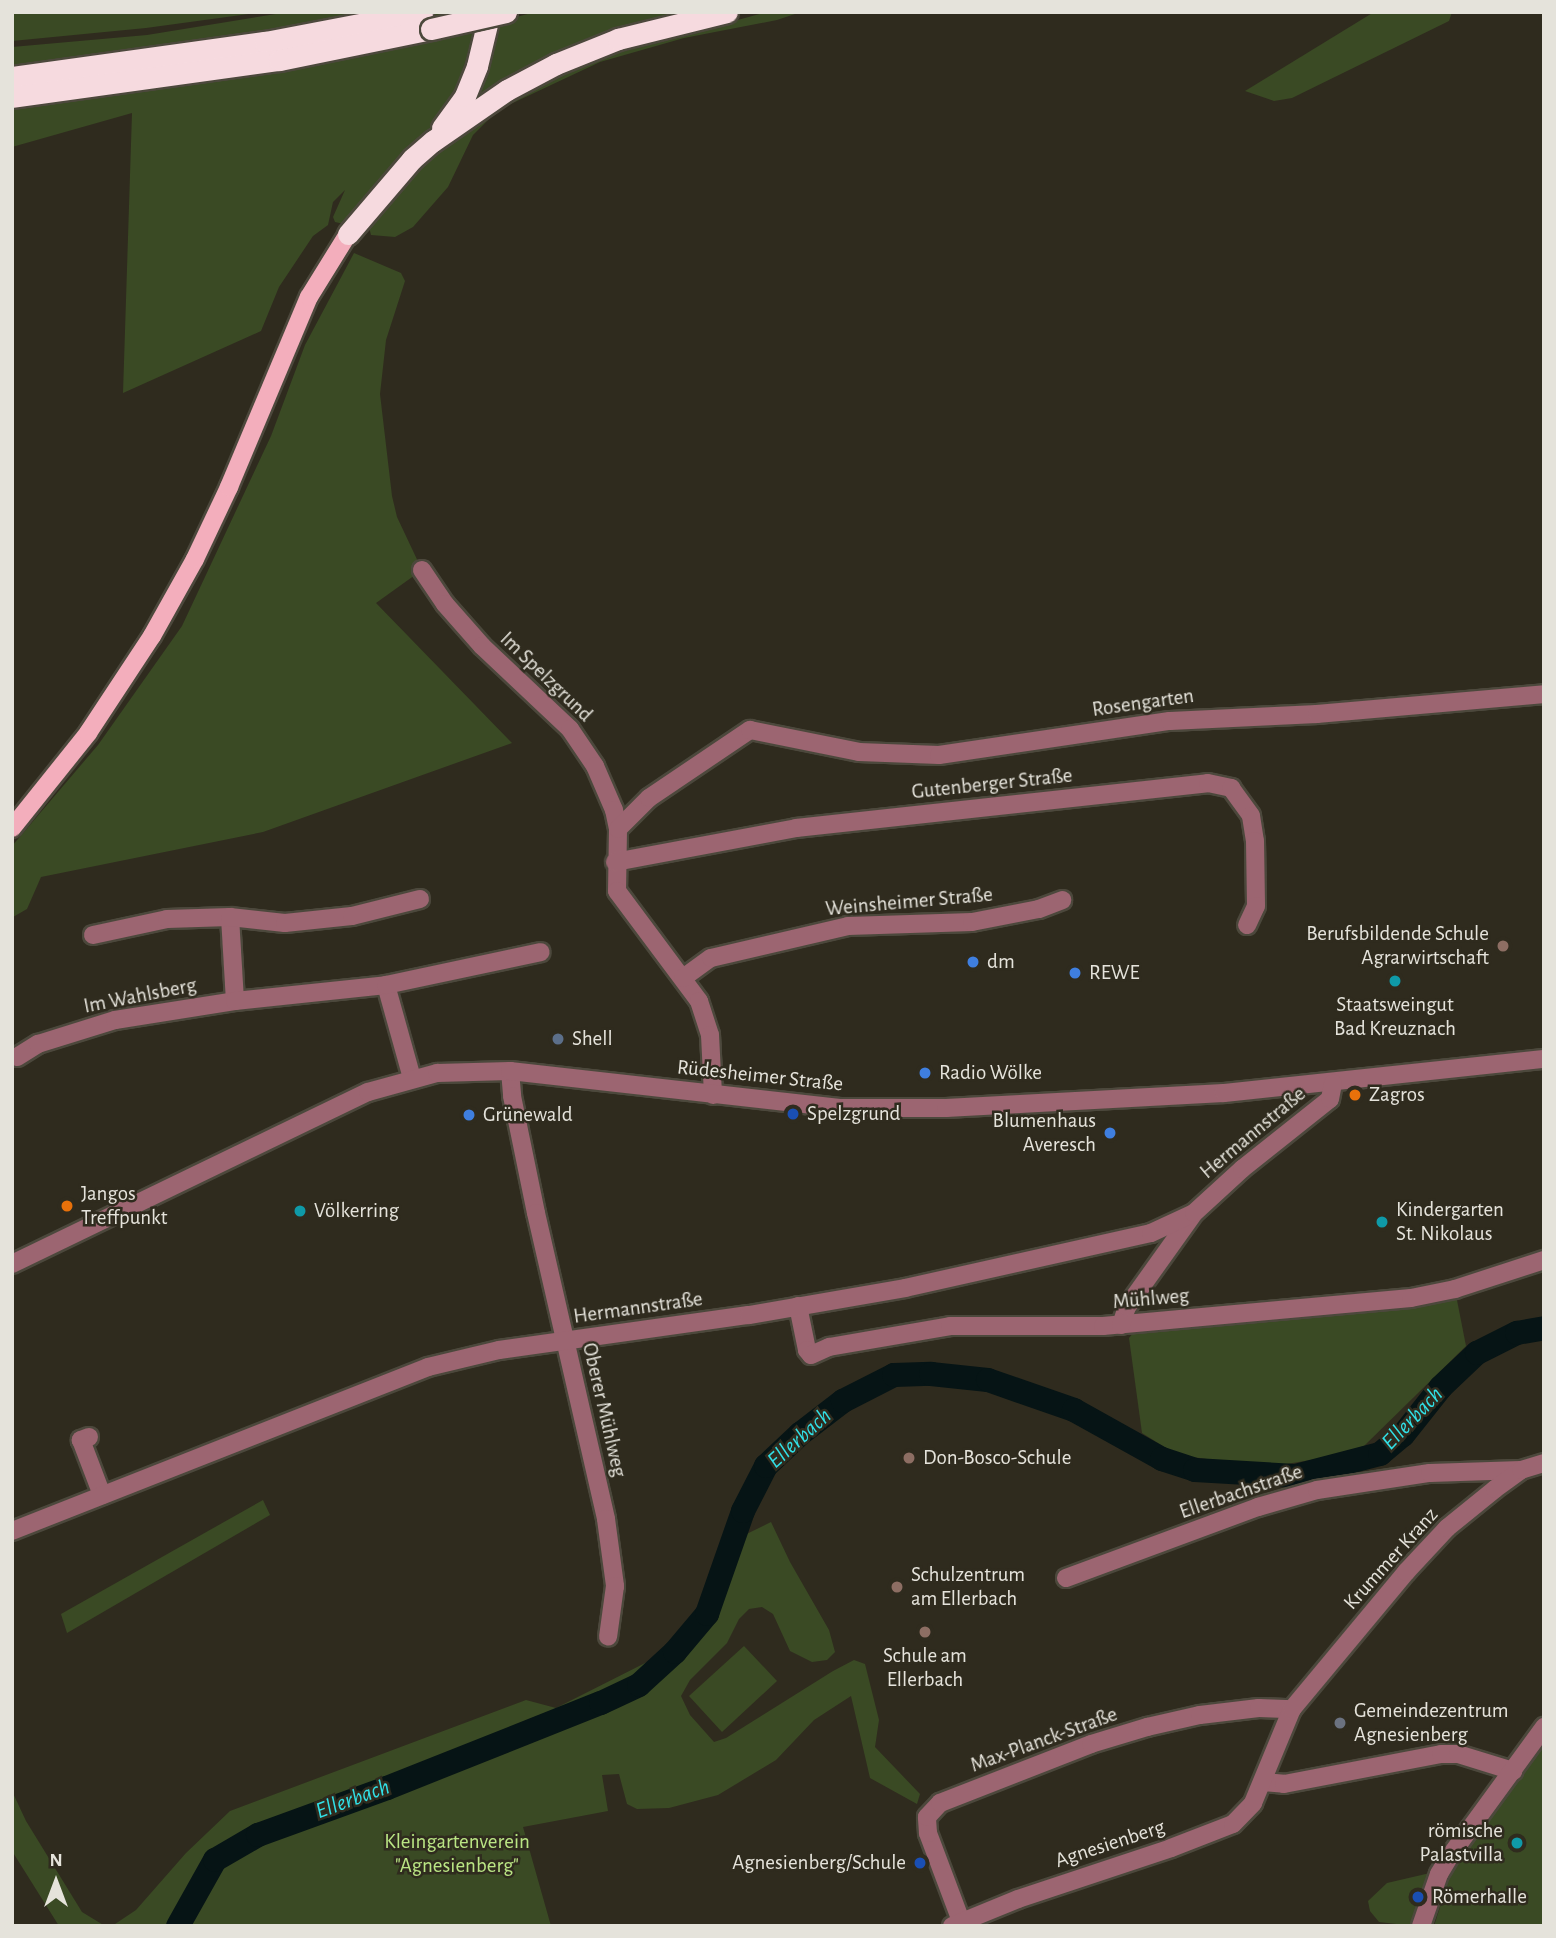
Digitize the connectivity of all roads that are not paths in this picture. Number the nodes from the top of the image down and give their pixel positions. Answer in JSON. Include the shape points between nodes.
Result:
{"nodes":[{"id":1,"x":490,"y":12,"type":"edge"},
{"id":2,"x":506,"y":12,"type":"edge"},
{"id":3,"x":727,"y":12,"type":"edge"},
{"id":4,"x":427,"y":21,"type":"edge"},
{"id":5,"x":12,"y":77,"type":"edge"},
{"id":6,"x":12,"y":97,"type":"edge"},
{"id":7,"x":433,"y":141,"type":"junction"},
{"id":8,"x":348,"y":234,"type":"joint"},
{"id":9,"x":422,"y":570,"type":"dead end"},
{"id":10,"x":1544,"y":694,"type":"edge"},
{"id":11,"x":12,"y":828,"type":"edge"},
{"id":12,"x":618,"y":829,"type":"junction"},
{"id":13,"x":615,"y":862,"type":"junction"},
{"id":14,"x":420,"y":900,"type":"dead end"},
{"id":15,"x":1062,"y":900,"type":"dead end"},
{"id":16,"x":230,"y":917,"type":"junction"},
{"id":17,"x":1247,"y":925,"type":"dead end"},
{"id":18,"x":93,"y":935,"type":"dead end"},
{"id":19,"x":541,"y":952,"type":"dead end"},
{"id":20,"x":683,"y":978,"type":"junction"},
{"id":21,"x":386,"y":985,"type":"junction"},
{"id":22,"x":235,"y":1001,"type":"junction"},
{"id":23,"x":18,"y":1057,"type":"dead end"},
{"id":24,"x":1544,"y":1059,"type":"edge"},
{"id":25,"x":510,"y":1071,"type":"junction"},
{"id":26,"x":412,"y":1078,"type":"junction"},
{"id":27,"x":1333,"y":1083,"type":"junction"},
{"id":28,"x":712,"y":1095,"type":"junction"},
{"id":29,"x":1194,"y":1213,"type":"junction"},
{"id":30,"x":1544,"y":1260,"type":"edge"},
{"id":31,"x":12,"y":1264,"type":"edge"},
{"id":32,"x":798,"y":1306,"type":"junction"},
{"id":33,"x":1121,"y":1325,"type":"junction"},
{"id":34,"x":565,"y":1342,"type":"junction"},
{"id":35,"x":89,"y":1437,"type":"dead end"},
{"id":36,"x":1544,"y":1463,"type":"edge"},
{"id":37,"x":1521,"y":1470,"type":"junction"},
{"id":38,"x":102,"y":1495,"type":"junction"},
{"id":39,"x":12,"y":1531,"type":"edge"},
{"id":40,"x":1066,"y":1578,"type":"dead end"},
{"id":41,"x":608,"y":1637,"type":"dead end"},
{"id":42,"x":1292,"y":1709,"type":"junction"},
{"id":43,"x":1544,"y":1727,"type":"edge"},
{"id":44,"x":1513,"y":1771,"type":"junction"},
{"id":45,"x":1263,"y":1782,"type":"junction"},
{"id":46,"x":957,"y":1924,"type":"edge"},
{"id":47,"x":1421,"y":1926,"type":"edge"}],
"edges":[{"from":1,"to":7,"type":"highway","via":[[465,96]]},
{"from":2,"to":4,"type":"highway","bridge":true},
{"from":3,"to":7,"type":"highway","via":[[618,39],[556,64],[507,90]]},
{"from":4,"to":5,"type":"highway"},
{"from":4,"to":6,"type":"highway","via":[[279,60]]},
{"from":7,"to":8,"type":"highway"},
{"from":8,"to":11,"type":"main road","via":[[309,297],[229,487],[152,636],[88,733]]},
{"from":9,"to":12,"type":"street","name":"Im Spelzgrund","via":[[468,631],[554,711],[582,744]]},
{"from":10,"to":12,"type":"street","name":"Rosengarten","via":[[1317,714],[1170,721],[939,755],[859,752],[750,730],[649,798]]},
{"from":12,"to":13,"type":"street","name":"Im Spelzgrund"},
{"from":13,"to":17,"type":"street","name":"Gutenberger Straße","via":[[796,828],[1208,783],[1231,788],[1251,816],[1256,906]]},
{"from":13,"to":20,"type":"street","name":"Im Spelzgrund","via":[[615,883],[623,903]]},
{"from":14,"to":16,"type":"street","via":[[352,916],[285,923]]},
{"from":15,"to":20,"type":"street","name":"Weinsheimer Straße","via":[[972,922],[848,926],[712,958]]},
{"from":16,"to":18,"type":"street","via":[[167,919]]},
{"from":16,"to":22,"type":"street"},
{"from":19,"to":21,"type":"street","name":"Im Wahlsberg"},
{"from":20,"to":28,"type":"street","name":"Im Spelzgrund","via":[[706,1019]]},
{"from":21,"to":22,"type":"street","name":"Im Wahlsberg"},
{"from":21,"to":26,"type":"street"},
{"from":22,"to":23,"type":"street","name":"Im Wahlsberg","via":[[115,1020],[38,1044]]},
{"from":24,"to":27,"type":"street","name":"Rüdesheimer Straße"},
{"from":25,"to":26,"type":"street","name":"Rüdesheimer Straße","via":[[456,1071]]},
{"from":25,"to":28,"type":"street","name":"Rüdesheimer Straße"},
{"from":25,"to":34,"type":"street","name":"Oberer Mühlweg"},
{"from":26,"to":31,"type":"street","name":"Rüdesheimer Straße","via":[[356,1098]]},
{"from":27,"to":28,"type":"street","name":"Rüdesheimer Straße","via":[[946,1108],[842,1108]]},
{"from":27,"to":29,"type":"street","name":"Hermannstraße","via":[[1330,1099],[1241,1169]]},
{"from":29,"to":32,"type":"street","name":"Hermannstraße","via":[[1151,1233],[905,1288]]},
{"from":29,"to":33,"type":"street","name":"Hermannstraße","via":[[1127,1307]]},
{"from":30,"to":33,"type":"street","name":"Mühlweg","via":[[1455,1289],[1410,1298]]},
{"from":32,"to":33,"type":"street","name":"Mühlweg","via":[[811,1355],[829,1347],[950,1326]]},
{"from":32,"to":34,"type":"street","name":"Hermannstraße"},
{"from":34,"to":38,"type":"street","name":"Hermannstraße","via":[[499,1350],[428,1367]]},
{"from":34,"to":41,"type":"street","name":"Oberer Mühlweg","via":[[615,1577]]},
{"from":35,"to":38,"type":"street","via":[[80,1440]]},
{"from":36,"to":37,"type":"street","name":"Krummer Kranz"},
{"from":37,"to":40,"type":"street","name":"Ellerbachstraße","via":[[1430,1474],[1298,1494]]},
{"from":37,"to":42,"type":"street","name":"Krummer Kranz","via":[[1426,1549]]},
{"from":38,"to":39,"type":"street","name":"Hermannstraße"},
{"from":42,"to":45,"type":"street","name":"Agnesienberg"},
{"from":42,"to":46,"type":"street","name":"Max-Planck-Straße","via":[[1200,1715],[1147,1727],[940,1803],[927,1817],[928,1833]]},
{"from":43,"to":44,"type":"street"},
{"from":44,"to":45,"type":"street","via":[[1458,1754],[1440,1754],[1284,1784]]},
{"from":44,"to":47,"type":"street","via":[[1439,1874]]},
{"from":45,"to":46,"type":"street","name":"Agnesienberg","via":[[1248,1809],[1221,1830]]}]}
